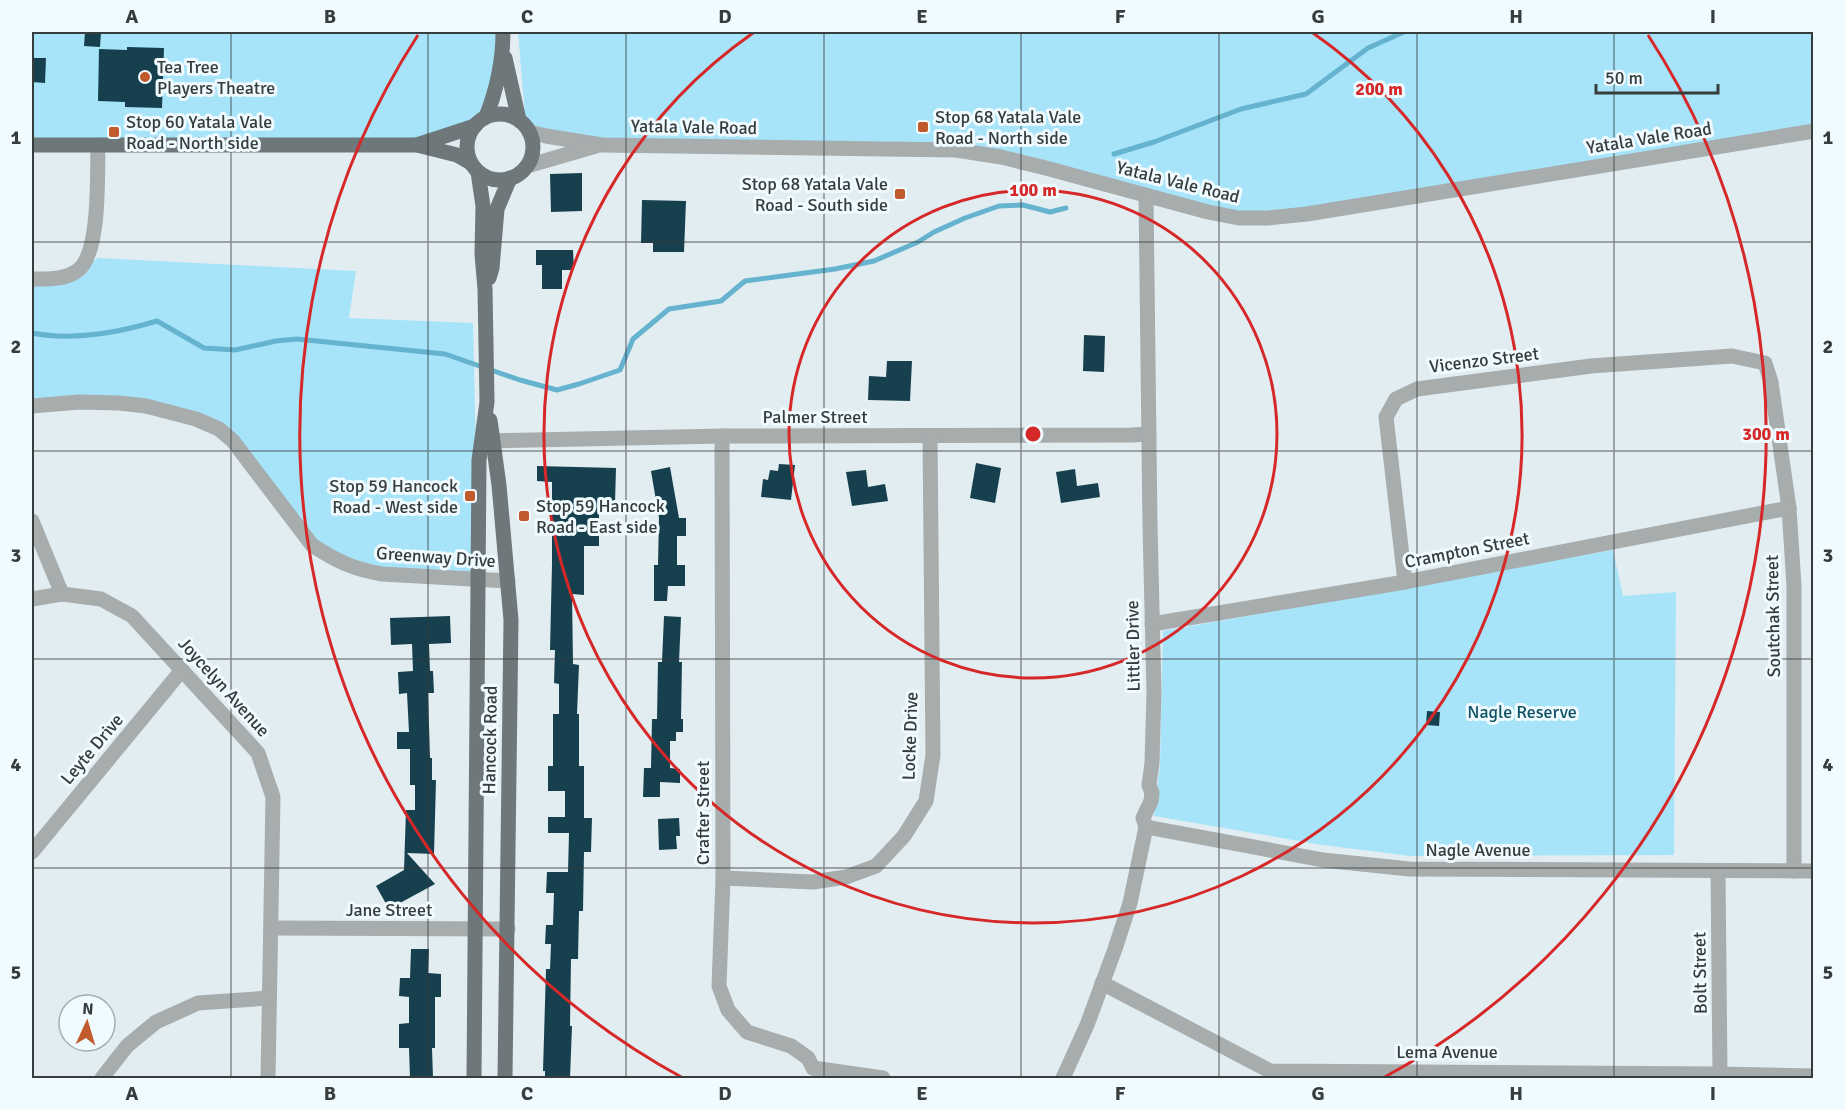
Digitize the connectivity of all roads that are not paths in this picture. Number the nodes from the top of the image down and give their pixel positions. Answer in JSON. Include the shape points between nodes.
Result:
{"nodes":[{"id":1,"x":503,"y":32,"type":"edge"},
{"id":2,"x":503,"y":49,"type":"junction"},
{"id":3,"x":480,"y":122,"type":"junction"},
{"id":4,"x":524,"y":126,"type":"junction"},
{"id":5,"x":1814,"y":131,"type":"edge"},
{"id":6,"x":32,"y":145,"type":"edge"},
{"id":7,"x":98,"y":145,"type":"junction"},
{"id":8,"x":602,"y":145,"type":"junction"},
{"id":9,"x":417,"y":146,"type":"junction"},
{"id":10,"x":527,"y":166,"type":"junction"},
{"id":11,"x":475,"y":167,"type":"junction"},
{"id":12,"x":510,"y":178,"type":"junction"},
{"id":13,"x":1146,"y":196,"type":"junction"},
{"id":14,"x":32,"y":279,"type":"edge"},
{"id":15,"x":485,"y":289,"type":"junction"},
{"id":16,"x":1765,"y":363,"type":"joint"},
{"id":17,"x":32,"y":406,"type":"edge"},
{"id":18,"x":1149,"y":434,"type":"junction"},
{"id":19,"x":722,"y":436,"type":"junction"},
{"id":20,"x":930,"y":436,"type":"junction"},
{"id":21,"x":487,"y":440,"type":"junction"},
{"id":22,"x":1789,"y":508,"type":"junction"},
{"id":23,"x":32,"y":521,"type":"edge"},
{"id":24,"x":479,"y":580,"type":"junction"},
{"id":25,"x":508,"y":581,"type":"junction"},
{"id":26,"x":1405,"y":582,"type":"junction"},
{"id":27,"x":62,"y":594,"type":"junction"},
{"id":28,"x":32,"y":599,"type":"edge"},
{"id":29,"x":1152,"y":624,"type":"junction"},
{"id":30,"x":182,"y":670,"type":"junction"},
{"id":31,"x":1146,"y":826,"type":"junction"},
{"id":32,"x":32,"y":852,"type":"edge"},
{"id":33,"x":1794,"y":870,"type":"junction"},
{"id":34,"x":1718,"y":871,"type":"junction"},
{"id":35,"x":1814,"y":871,"type":"edge"},
{"id":36,"x":723,"y":878,"type":"junction"},
{"id":37,"x":271,"y":928,"type":"junction"},
{"id":38,"x":476,"y":929,"type":"junction"},
{"id":39,"x":507,"y":930,"type":"junction"},
{"id":40,"x":1102,"y":983,"type":"junction"},
{"id":41,"x":269,"y":998,"type":"junction"},
{"id":42,"x":813,"y":1073,"type":"edge"},
{"id":43,"x":1720,"y":1074,"type":"junction"},
{"id":44,"x":1804,"y":1077,"type":"edge"},
{"id":45,"x":102,"y":1078,"type":"edge"},
{"id":46,"x":268,"y":1078,"type":"edge"},
{"id":47,"x":474,"y":1078,"type":"edge"},
{"id":48,"x":505,"y":1078,"type":"edge"},
{"id":49,"x":884,"y":1078,"type":"edge"},
{"id":50,"x":1063,"y":1078,"type":"edge"}],
"edges":[{"from":1,"to":2,"type":"main road"},
{"from":2,"to":3,"type":"main road","via":[[496,92]]},
{"from":2,"to":4,"type":"main road"},
{"from":3,"to":4,"type":"main road","via":[[500,114]]},
{"from":3,"to":9,"type":"main road"},
{"from":3,"to":11,"type":"main road","via":[[468,141]]},
{"from":4,"to":8,"type":"street","name":"Yatala Vale Road","via":[[546,136]]},
{"from":4,"to":10,"type":"main road","via":[[533,147]]},
{"from":5,"to":13,"type":"street","name":"Yatala Vale Road","via":[[1278,217],[1239,218]]},
{"from":6,"to":7,"type":"main road"},
{"from":7,"to":9,"type":"main road"},
{"from":7,"to":14,"type":"street","via":[[90,253],[76,272],[64,277]]},
{"from":8,"to":10,"type":"street","name":"Yatala Vale Road"},
{"from":8,"to":13,"type":"street","name":"Yatala Vale Road","via":[[956,150],[1001,157]]},
{"from":9,"to":11,"type":"main road","via":[[457,155]]},
{"from":10,"to":12,"type":"main road"},
{"from":11,"to":12,"type":"main road","via":[[494,179]]},
{"from":11,"to":15,"type":"main road","name":"Hancock Road","via":[[483,206]]},
{"from":12,"to":15,"type":"main road","name":"Hancock Road","via":[[497,209],[492,268]]},
{"from":13,"to":18,"type":"street","name":"Littler Drive"},
{"from":15,"to":21,"type":"main road","name":"Hancock Road"},
{"from":16,"to":22,"type":"street","name":"Soutchak Street","via":[[1772,382]]},
{"from":16,"to":26,"type":"street","name":"Vicenzo Street","via":[[1732,356],[1591,366],[1417,389],[1396,399],[1386,417]]},
{"from":17,"to":24,"type":"street","name":"Greenway Drive","via":[[119,403],[196,419],[219,429],[233,441],[312,545],[330,557],[363,571]]},
{"from":18,"to":20,"type":"street","name":"Palmer Street"},
{"from":18,"to":29,"type":"street","name":"Littler Drive"},
{"from":19,"to":20,"type":"street","name":"Palmer Street"},
{"from":19,"to":21,"type":"street","name":"Palmer Street"},
{"from":19,"to":36,"type":"street","name":"Crafter Street"},
{"from":20,"to":36,"type":"street","name":"Locke Drive","via":[[933,755],[926,801],[904,836],[876,866],[866,870],[813,882]]},
{"from":21,"to":24,"type":"main road","name":"Hancock Road","via":[[479,460]]},
{"from":21,"to":25,"type":"main road","name":"Hancock Road","via":[[499,485]]},
{"from":22,"to":26,"type":"street","name":"Crampton Street"},
{"from":22,"to":33,"type":"street","name":"Soutchak Street","via":[[1794,586]]},
{"from":23,"to":27,"type":"street"},
{"from":24,"to":25,"type":"street","name":"Greenway Drive"},
{"from":24,"to":38,"type":"main road","name":"Hancock Road"},
{"from":25,"to":39,"type":"main road","name":"Hancock Road","via":[[511,620]]},
{"from":26,"to":29,"type":"street","name":"Crampton Street"},
{"from":27,"to":28,"type":"street","name":"Joycelyn Avenue"},
{"from":27,"to":30,"type":"street","name":"Joycelyn Avenue","via":[[102,598],[132,616]]},
{"from":29,"to":31,"type":"street","name":"Littler Drive","via":[[1152,793],[1143,818]]},
{"from":30,"to":32,"type":"street","name":"Leyte Drive"},
{"from":30,"to":37,"type":"street","name":"Joycelyn Avenue","via":[[258,753],[273,797]]},
{"from":31,"to":34,"type":"street","name":"Nagle Avenue","via":[[1323,860],[1409,869]]},
{"from":31,"to":40,"type":"street","name":"Littler Drive","via":[[1130,903]]},
{"from":33,"to":34,"type":"street","name":"Nagle Avenue"},
{"from":33,"to":35,"type":"street","name":"Nagle Avenue"},
{"from":34,"to":43,"type":"street","name":"Bolt Street"},
{"from":36,"to":42,"type":"street","name":"Crafter Street","via":[[719,986],[728,1010],[747,1032],[791,1046],[808,1058]]},
{"from":37,"to":38,"type":"street","name":"Jane Street"},
{"from":37,"to":41,"type":"street","name":"Joycelyn Avenue"},
{"from":38,"to":39,"type":"street","name":"Jane Street"},
{"from":38,"to":47,"type":"main road","name":"Hancock Road"},
{"from":39,"to":48,"type":"main road","name":"Hancock Road"},
{"from":40,"to":43,"type":"street","name":"Lema Avenue","via":[[1270,1071]]},
{"from":40,"to":50,"type":"street","name":"Littler Drive"},
{"from":41,"to":45,"type":"street","via":[[198,1003],[156,1022],[127,1046]]},
{"from":41,"to":46,"type":"street","name":"Joycelyn Avenue"},
{"from":42,"to":49,"type":"street","name":"Crafter Street"},
{"from":43,"to":44,"type":"street","name":"Lema Avenue"}]}
